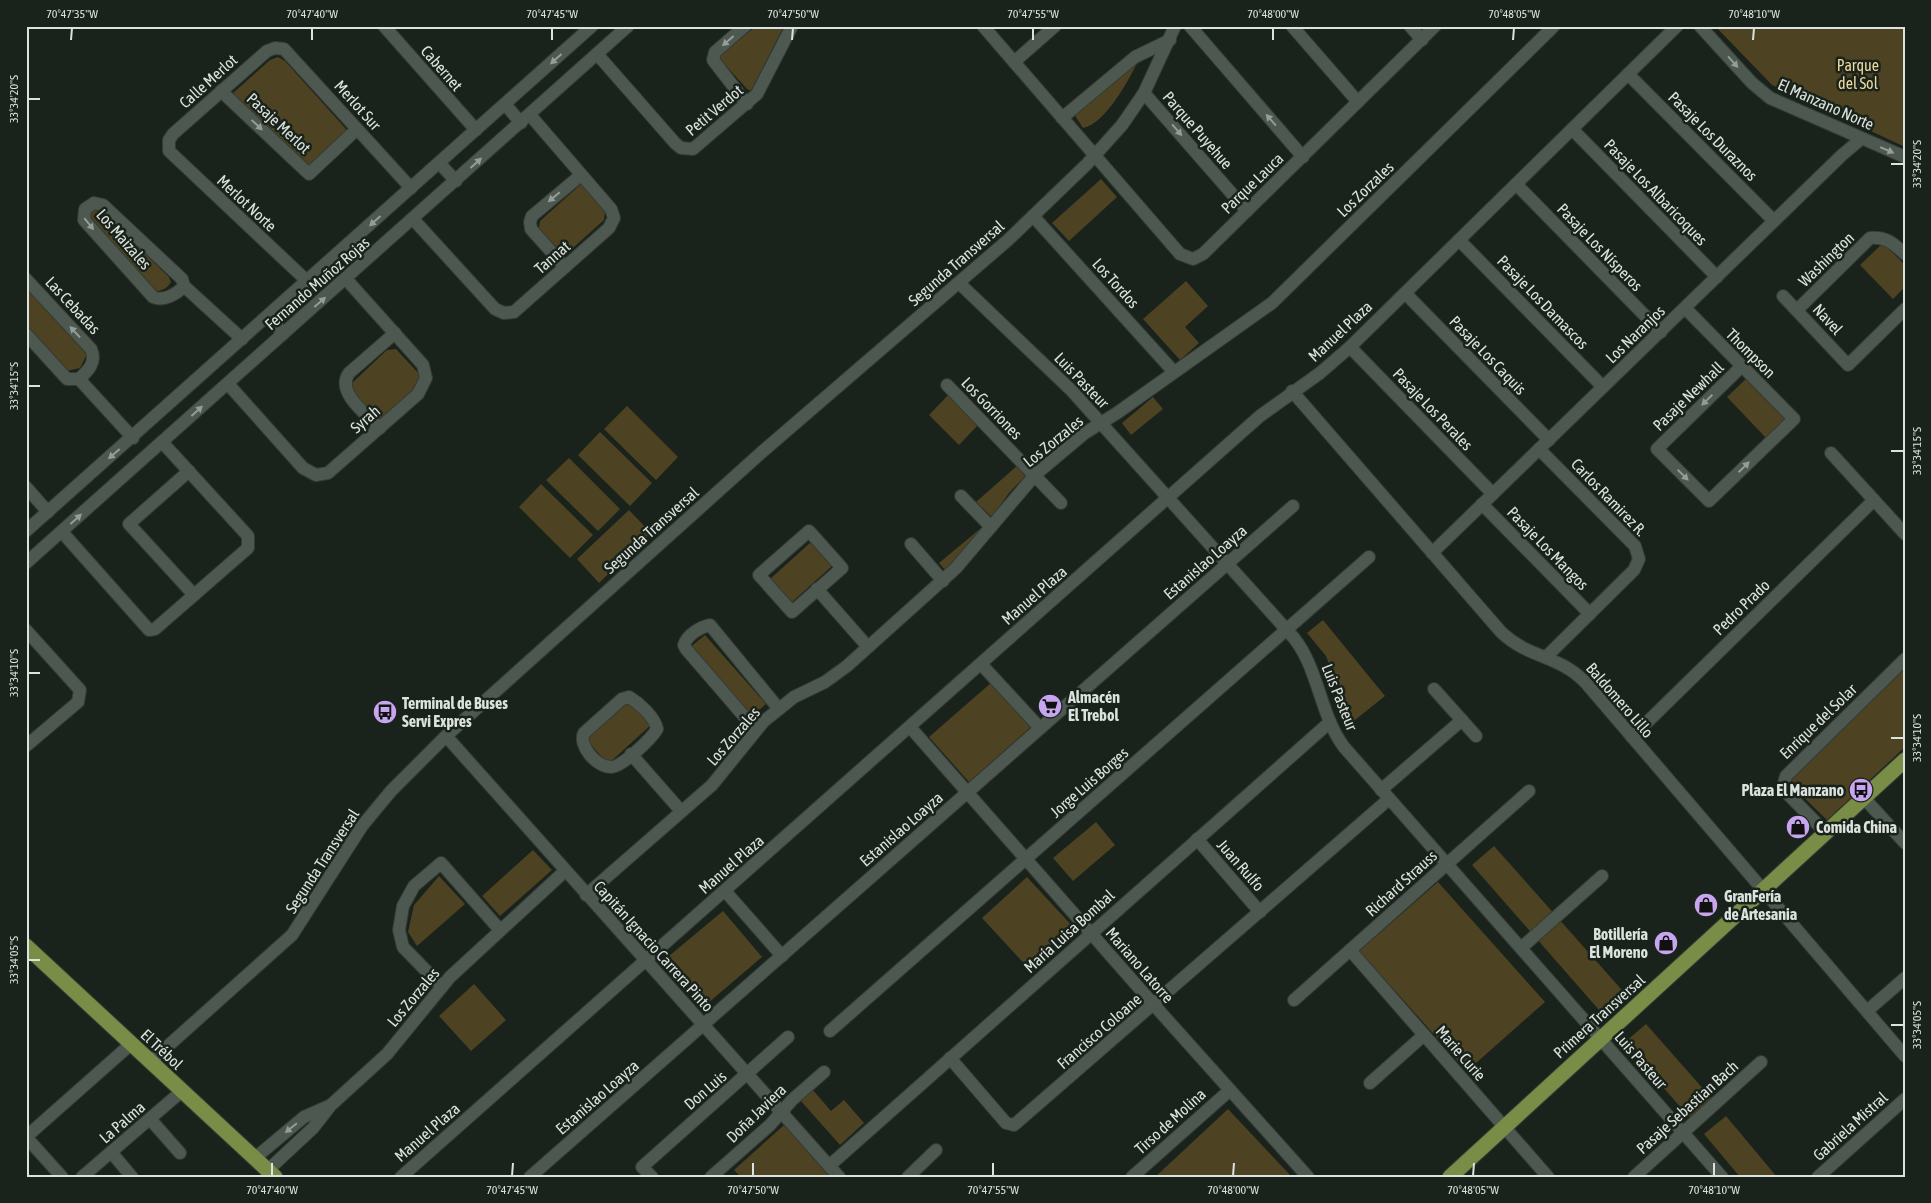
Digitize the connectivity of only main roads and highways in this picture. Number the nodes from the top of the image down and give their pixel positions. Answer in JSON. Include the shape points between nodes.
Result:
{"nodes":[{"id":1,"x":1905,"y":760,"type":"edge"},
{"id":2,"x":29,"y":954,"type":"edge"},
{"id":3,"x":272,"y":1174,"type":"edge"},
{"id":4,"x":1450,"y":1177,"type":"edge"}],
"edges":[{"from":1,"to":4,"type":"main road","name":"Primera Transversal"},
{"from":2,"to":3,"type":"main road","name":"El Trébol"}]}
